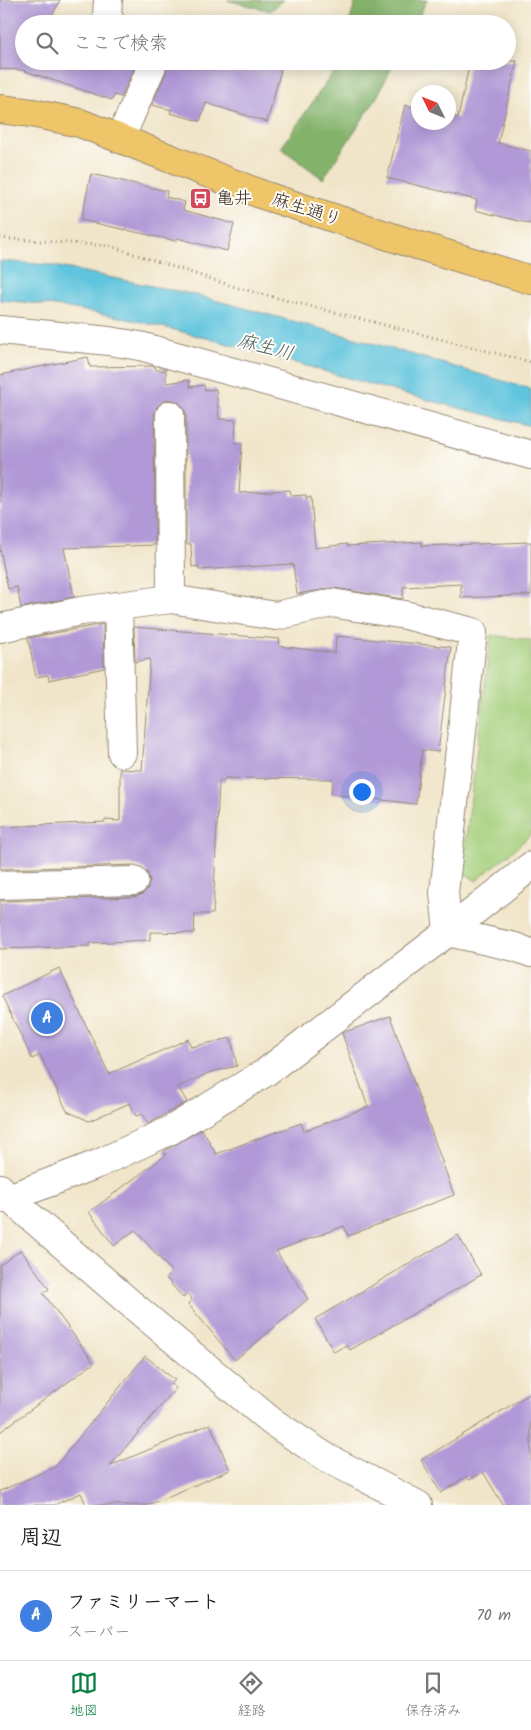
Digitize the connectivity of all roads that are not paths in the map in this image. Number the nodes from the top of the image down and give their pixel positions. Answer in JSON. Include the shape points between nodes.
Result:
{"nodes":[{"id":1,"x":108,"y":0,"type":"edge"},
{"id":2,"x":107,"y":15,"type":"edge"},
{"id":3,"x":150,"y":70,"type":"edge"},
{"id":4,"x":0,"y":109,"type":"edge"},
{"id":5,"x":120,"y":140,"type":"junction"},
{"id":6,"x":531,"y":280,"type":"edge"},
{"id":7,"x":0,"y":330,"type":"edge"},
{"id":8,"x":170,"y":415,"type":"dead end"},
{"id":9,"x":531,"y":455,"type":"edge"},
{"id":10,"x":171,"y":599,"type":"junction"},
{"id":11,"x":118,"y":606,"type":"junction"},
{"id":12,"x":0,"y":628,"type":"edge"},
{"id":13,"x":122,"y":753,"type":"dead end"},
{"id":14,"x":531,"y":866,"type":"edge"},
{"id":15,"x":134,"y":881,"type":"dead end"},
{"id":16,"x":0,"y":885,"type":"edge"},
{"id":17,"x":448,"y":932,"type":"junction"},
{"id":18,"x":531,"y":953,"type":"edge"},
{"id":19,"x":3,"y":1195,"type":"edge"},
{"id":20,"x":418,"y":1505,"type":"edge"}],
"edges":[{"from":1,"to":2,"type":"street"},
{"from":3,"to":5,"type":"street"},
{"from":4,"to":5,"type":"main road","name":"麻生通り","via":[[80,124]]},
{"from":5,"to":6,"type":"main road","name":"麻生通り","via":[[263,195]]},
{"from":7,"to":9,"type":"street","via":[[140,346]]},
{"from":8,"to":10,"type":"street"},
{"from":10,"to":11,"type":"street"},
{"from":10,"to":17,"type":"street","via":[[276,616],[332,604],[405,615],[473,632],[444,893]]},
{"from":11,"to":12,"type":"street"},
{"from":11,"to":13,"type":"street"},
{"from":14,"to":17,"type":"street"},
{"from":15,"to":16,"type":"street"},
{"from":17,"to":18,"type":"street"},
{"from":17,"to":19,"type":"street","via":[[258,1077],[171,1130],[100,1163]]},
{"from":19,"to":20,"type":"street","via":[[271,1421],[327,1458]]}]}
